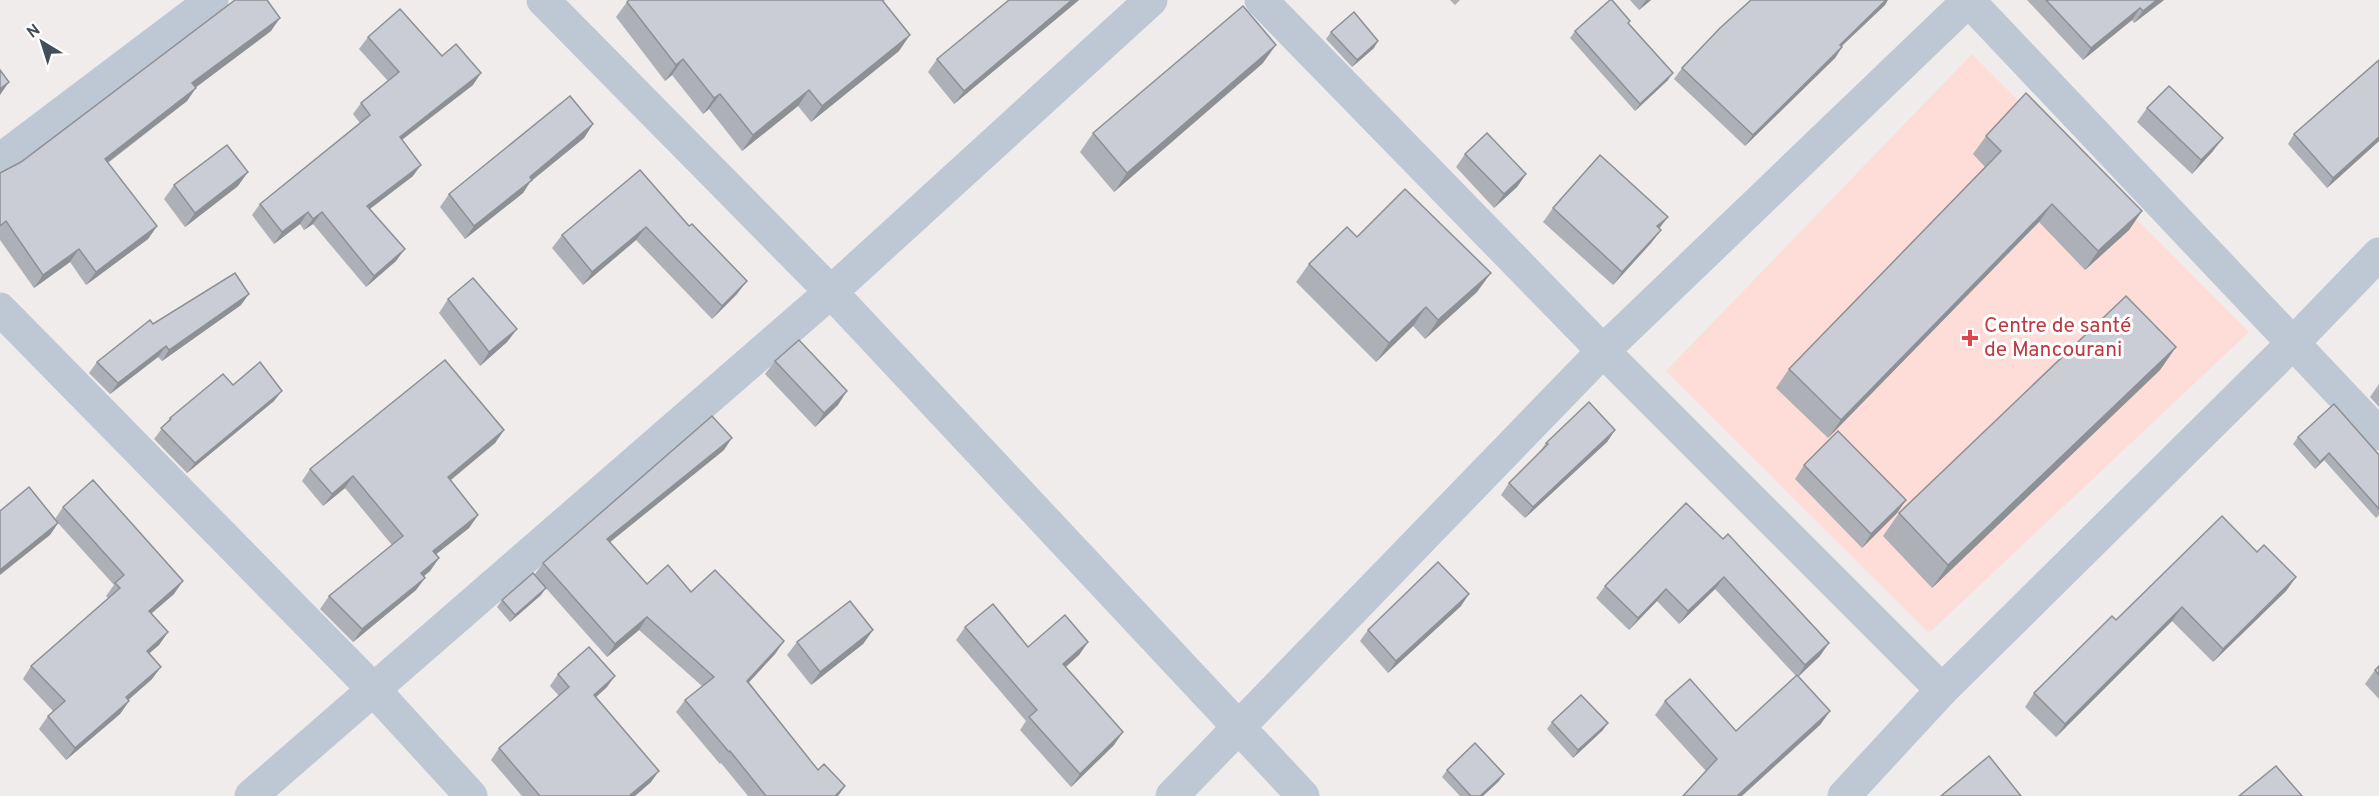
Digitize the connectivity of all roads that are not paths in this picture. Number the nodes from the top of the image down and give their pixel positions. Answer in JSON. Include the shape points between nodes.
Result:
{"nodes":[{"id":1,"x":212,"y":0,"type":"edge"},
{"id":2,"x":543,"y":0,"type":"edge"},
{"id":3,"x":1151,"y":0,"type":"edge"},
{"id":4,"x":1261,"y":0,"type":"edge"},
{"id":5,"x":1969,"y":0,"type":"edge"},
{"id":6,"x":0,"y":160,"type":"edge"},
{"id":7,"x":2379,"y":254,"type":"edge"},
{"id":8,"x":831,"y":292,"type":"junction"},
{"id":9,"x":0,"y":309,"type":"edge"},
{"id":10,"x":2293,"y":343,"type":"junction"},
{"id":11,"x":1603,"y":351,"type":"junction"},
{"id":12,"x":2379,"y":434,"type":"edge"},
{"id":13,"x":374,"y":690,"type":"junction"},
{"id":14,"x":1942,"y":690,"type":"junction"},
{"id":15,"x":1238,"y":727,"type":"junction"},
{"id":16,"x":252,"y":796,"type":"edge"},
{"id":17,"x":471,"y":796,"type":"edge"},
{"id":18,"x":1172,"y":796,"type":"edge"},
{"id":19,"x":1303,"y":796,"type":"edge"},
{"id":20,"x":1844,"y":796,"type":"edge"}],
"edges":[{"from":1,"to":6,"type":"street"},
{"from":2,"to":8,"type":"street"},
{"from":3,"to":8,"type":"street"},
{"from":4,"to":11,"type":"street"},
{"from":5,"to":10,"type":"street"},
{"from":5,"to":11,"type":"street"},
{"from":7,"to":10,"type":"street"},
{"from":8,"to":13,"type":"street"},
{"from":8,"to":15,"type":"street"},
{"from":9,"to":13,"type":"street"},
{"from":10,"to":12,"type":"street"},
{"from":10,"to":14,"type":"street"},
{"from":11,"to":14,"type":"street"},
{"from":11,"to":15,"type":"street"},
{"from":13,"to":16,"type":"street"},
{"from":13,"to":17,"type":"street"},
{"from":14,"to":20,"type":"street"},
{"from":15,"to":18,"type":"street"},
{"from":15,"to":19,"type":"street"}]}
